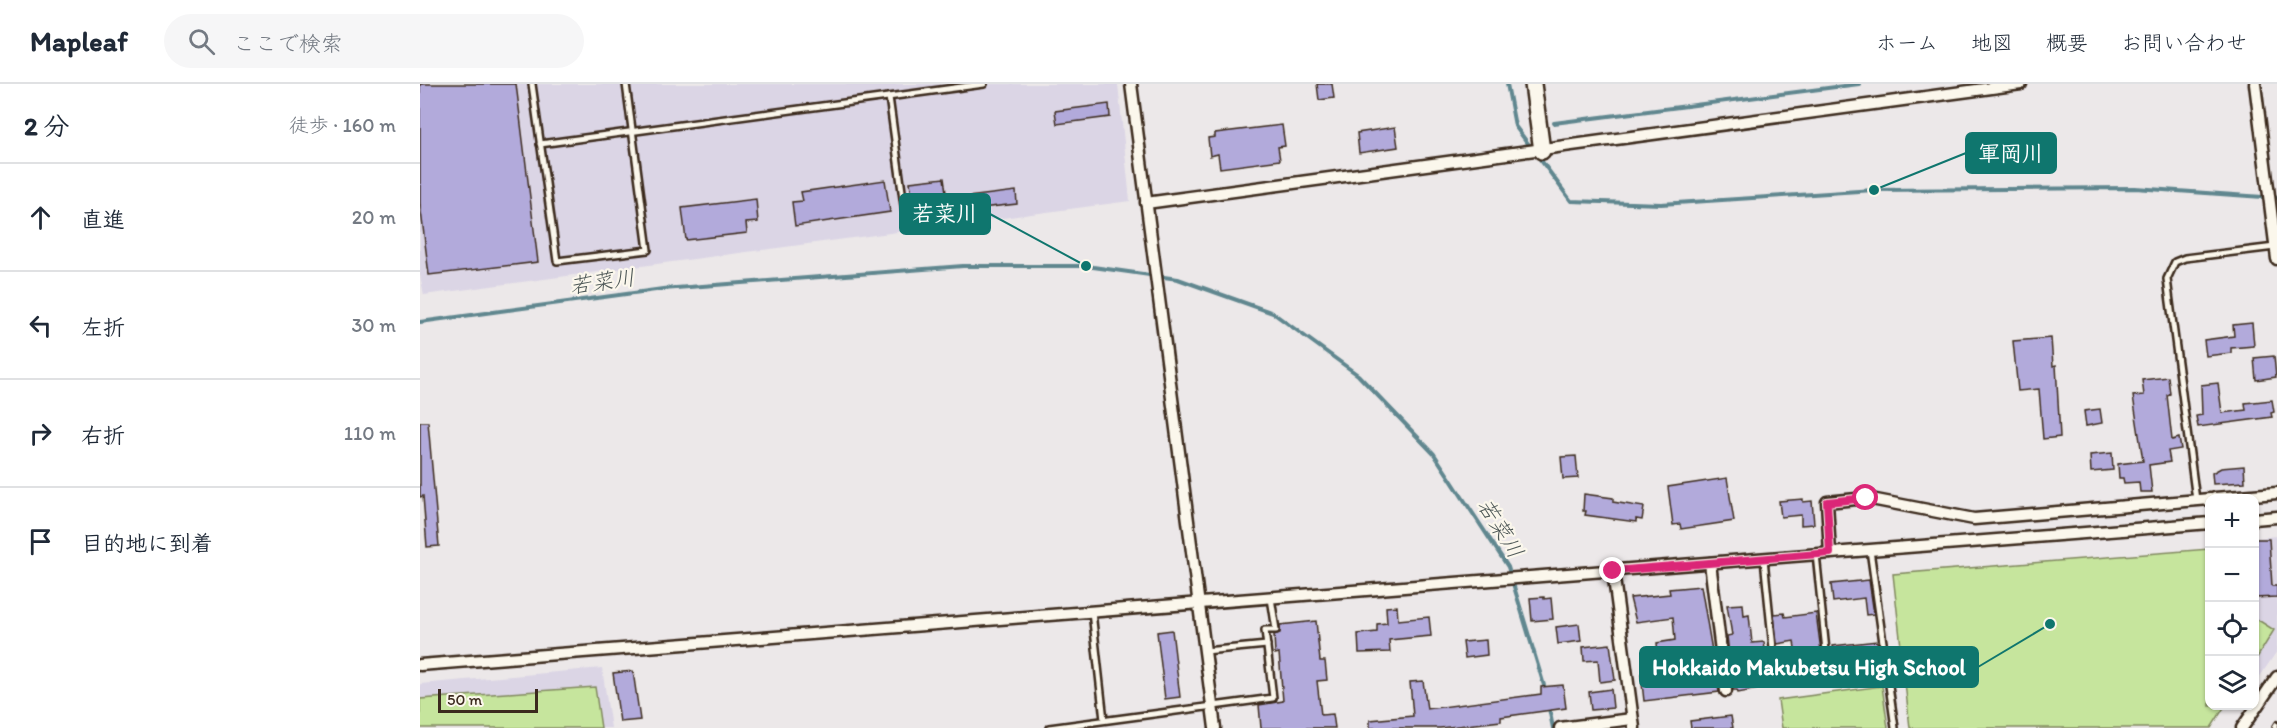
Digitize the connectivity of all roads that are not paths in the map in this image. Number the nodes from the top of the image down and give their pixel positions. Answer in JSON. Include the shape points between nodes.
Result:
{"nodes":[{"id":1,"x":532,"y":84,"type":"edge"},
{"id":2,"x":626,"y":84,"type":"edge"},
{"id":3,"x":984,"y":84,"type":"edge"},
{"id":4,"x":1131,"y":84,"type":"edge"},
{"id":5,"x":1533,"y":84,"type":"edge"},
{"id":6,"x":2020,"y":84,"type":"edge"},
{"id":7,"x":2255,"y":84,"type":"edge"},
{"id":8,"x":889,"y":97,"type":"junction"},
{"id":9,"x":632,"y":132,"type":"junction"},
{"id":10,"x":540,"y":144,"type":"junction"},
{"id":11,"x":1542,"y":151,"type":"junction"},
{"id":12,"x":1146,"y":203,"type":"junction"},
{"id":13,"x":905,"y":213,"type":"dead end"},
{"id":14,"x":2276,"y":246,"type":"junction"},
{"id":15,"x":2277,"y":259,"type":"edge"},
{"id":16,"x":2277,"y":493,"type":"edge"},
{"id":17,"x":2259,"y":494,"type":"edge"},
{"id":18,"x":2205,"y":499,"type":"edge"},
{"id":19,"x":2196,"y":500,"type":"junction"},
{"id":20,"x":2277,"y":518,"type":"edge"},
{"id":21,"x":2259,"y":519,"type":"edge"},
{"id":22,"x":2205,"y":523,"type":"edge"},
{"id":23,"x":1870,"y":550,"type":"junction"},
{"id":24,"x":1830,"y":553,"type":"junction"},
{"id":25,"x":1816,"y":554,"type":"junction"},
{"id":26,"x":1764,"y":559,"type":"junction"},
{"id":27,"x":1710,"y":563,"type":"junction"},
{"id":28,"x":1613,"y":571,"type":"junction"},
{"id":29,"x":1271,"y":597,"type":"junction"},
{"id":30,"x":1198,"y":603,"type":"junction"},
{"id":31,"x":1092,"y":611,"type":"junction"},
{"id":32,"x":1267,"y":645,"type":"junction"},
{"id":33,"x":1205,"y":651,"type":"junction"},
{"id":34,"x":1887,"y":664,"type":"junction"},
{"id":35,"x":420,"y":665,"type":"edge"},
{"id":36,"x":2277,"y":677,"type":"edge"},
{"id":37,"x":1776,"y":678,"type":"dead end"},
{"id":38,"x":1726,"y":691,"type":"dead end"},
{"id":39,"x":1212,"y":706,"type":"junction"},
{"id":40,"x":1104,"y":720,"type":"junction"},
{"id":41,"x":1633,"y":723,"type":"edge"},
{"id":42,"x":1049,"y":728,"type":"edge"},
{"id":43,"x":1215,"y":728,"type":"edge"},
{"id":44,"x":1560,"y":728,"type":"edge"},
{"id":45,"x":1895,"y":728,"type":"edge"},
{"id":46,"x":2242,"y":728,"type":"edge"}],
"edges":[{"from":1,"to":10,"type":"lane"},
{"from":2,"to":9,"type":"lane"},
{"from":3,"to":8,"type":"lane"},
{"from":4,"to":12,"type":"street"},
{"from":5,"to":11,"type":"street"},
{"from":6,"to":11,"type":"street"},
{"from":7,"to":14,"type":"street"},
{"from":8,"to":9,"type":"lane"},
{"from":8,"to":13,"type":"lane"},
{"from":9,"to":10,"type":"lane"},
{"from":9,"to":10,"type":"lane","via":[[648,250],[557,261]]},
{"from":11,"to":12,"type":"street"},
{"from":12,"to":30,"type":"street"},
{"from":14,"to":15,"type":"street"},
{"from":14,"to":19,"type":"lane","via":[[2185,258],[2175,262],[2167,279]]},
{"from":16,"to":17,"type":"street"},
{"from":18,"to":19,"type":"street"},
{"from":19,"to":24,"type":"street","via":[[1974,519],[1866,498],[1827,502]]},
{"from":20,"to":21,"type":"street"},
{"from":22,"to":23,"type":"street"},
{"from":23,"to":24,"type":"street"},
{"from":23,"to":34,"type":"lane"},
{"from":24,"to":25,"type":"street"},
{"from":25,"to":26,"type":"street"},
{"from":25,"to":34,"type":"lane","via":[[1828,670]]},
{"from":26,"to":27,"type":"street"},
{"from":26,"to":37,"type":"lane"},
{"from":27,"to":28,"type":"street"},
{"from":27,"to":38,"type":"street"},
{"from":28,"to":29,"type":"street"},
{"from":28,"to":41,"type":"street"},
{"from":29,"to":30,"type":"street"},
{"from":29,"to":32,"type":"lane","via":[[1276,630],[1265,630]]},
{"from":30,"to":31,"type":"street"},
{"from":30,"to":33,"type":"street"},
{"from":31,"to":35,"type":"street"},
{"from":31,"to":40,"type":"lane"},
{"from":32,"to":33,"type":"lane"},
{"from":32,"to":39,"type":"lane","via":[[1273,698]]},
{"from":33,"to":39,"type":"street"},
{"from":34,"to":45,"type":"lane"},
{"from":36,"to":46,"type":"street"},
{"from":39,"to":40,"type":"lane"},
{"from":39,"to":43,"type":"street"},
{"from":40,"to":42,"type":"lane"},
{"from":41,"to":44,"type":"street"}]}
